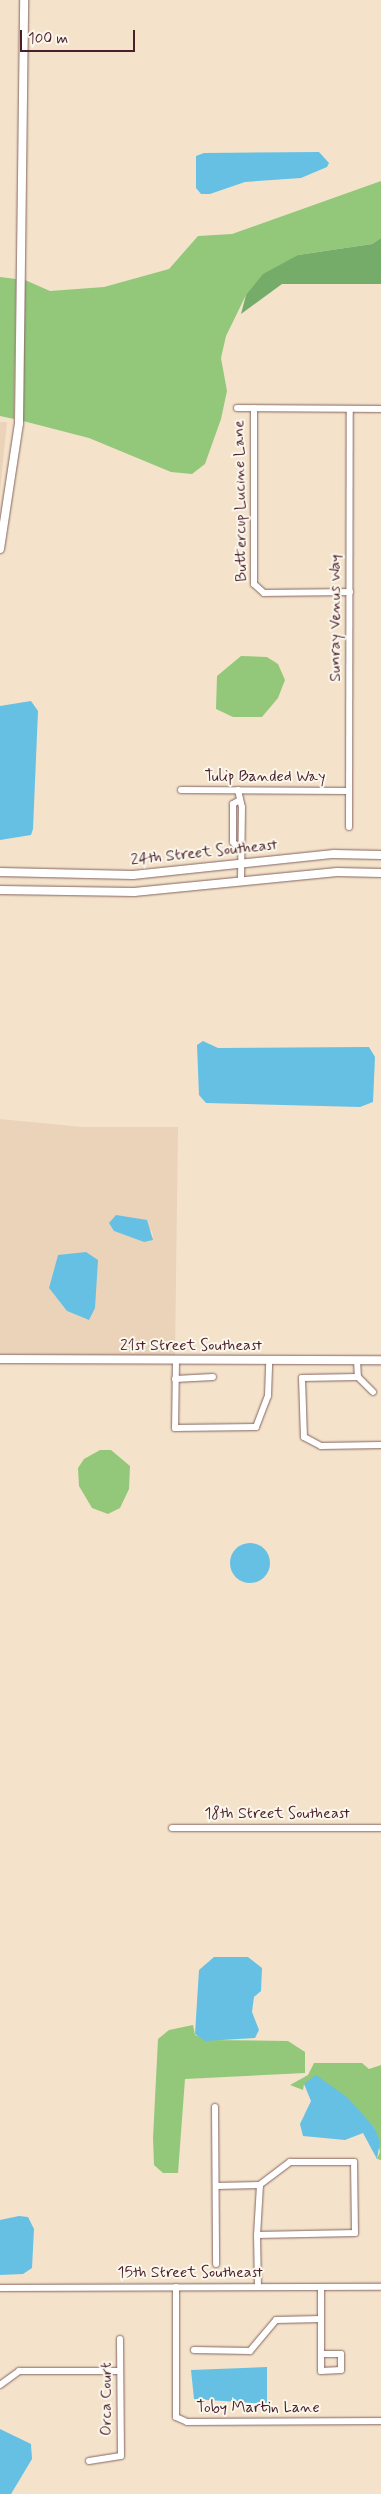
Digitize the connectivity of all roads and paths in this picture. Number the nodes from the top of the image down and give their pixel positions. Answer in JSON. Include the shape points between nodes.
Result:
{"nodes":[{"id":1,"x":24,"y":0,"type":"edge"},
{"id":2,"x":237,"y":408,"type":"dead end"},
{"id":3,"x":254,"y":408,"type":"junction"},
{"id":4,"x":350,"y":409,"type":"junction"},
{"id":5,"x":381,"y":409,"type":"edge"},
{"id":6,"x":0,"y":549,"type":"edge"},
{"id":7,"x":350,"y":592,"type":"junction"},
{"id":8,"x":181,"y":790,"type":"dead end"},
{"id":9,"x":238,"y":790,"type":"junction"},
{"id":10,"x":349,"y":791,"type":"junction"},
{"id":11,"x":349,"y":827,"type":"dead end"},
{"id":12,"x":381,"y":855,"type":"edge"},
{"id":13,"x":240,"y":865,"type":"junction"},
{"id":14,"x":0,"y":872,"type":"edge"},
{"id":15,"x":381,"y":873,"type":"edge"},
{"id":16,"x":240,"y":882,"type":"junction"},
{"id":17,"x":0,"y":890,"type":"edge"},
{"id":18,"x":0,"y":1359,"type":"edge"},
{"id":19,"x":176,"y":1360,"type":"junction"},
{"id":20,"x":269,"y":1360,"type":"junction"},
{"id":21,"x":357,"y":1360,"type":"junction"},
{"id":22,"x":381,"y":1360,"type":"edge"},
{"id":23,"x":213,"y":1377,"type":"dead end"},
{"id":24,"x":358,"y":1377,"type":"junction"},
{"id":25,"x":176,"y":1379,"type":"junction"},
{"id":26,"x":373,"y":1392,"type":"dead end"},
{"id":27,"x":381,"y":1445,"type":"edge"},
{"id":28,"x":172,"y":1828,"type":"dead end"},
{"id":29,"x":381,"y":1828,"type":"edge"},
{"id":30,"x":215,"y":2107,"type":"dead end"},
{"id":31,"x":260,"y":2185,"type":"junction"},
{"id":32,"x":216,"y":2186,"type":"junction"},
{"id":33,"x":257,"y":2235,"type":"junction"},
{"id":34,"x":216,"y":2264,"type":"dead end"},
{"id":35,"x":176,"y":2287,"type":"junction"},
{"id":36,"x":258,"y":2287,"type":"junction"},
{"id":37,"x":321,"y":2287,"type":"junction"},
{"id":38,"x":381,"y":2287,"type":"edge"},
{"id":39,"x":0,"y":2288,"type":"edge"},
{"id":40,"x":321,"y":2319,"type":"junction"},
{"id":41,"x":120,"y":2340,"type":"dead end"},
{"id":42,"x":194,"y":2350,"type":"dead end"},
{"id":43,"x":321,"y":2354,"type":"junction"},
{"id":44,"x":120,"y":2371,"type":"junction"},
{"id":45,"x":0,"y":2385,"type":"edge"},
{"id":46,"x":381,"y":2421,"type":"edge"},
{"id":47,"x":89,"y":2461,"type":"dead end"}],
"edges":[{"from":1,"to":6,"type":"street","via":[[19,409]]},
{"from":2,"to":3,"type":"street"},
{"from":3,"to":4,"type":"street"},
{"from":3,"to":7,"type":"street","name":"Buttercup Lucine Lane","via":[[254,584],[264,593]]},
{"from":4,"to":5,"type":"street"},
{"from":4,"to":7,"type":"street","name":"Sunray Venus Way"},
{"from":7,"to":10,"type":"street","name":"Sunray Venus Way"},
{"from":8,"to":9,"type":"street","name":"Tulip Banded Way"},
{"from":9,"to":10,"type":"street","name":"Tulip Banded Way"},
{"from":9,"to":13,"type":"street","via":[[238,801],[233,804],[233,842],[239,849]]},
{"from":10,"to":11,"type":"street","name":"Sunray Venus Way"},
{"from":12,"to":13,"type":"street","name":"24th Street Southeast","via":[[334,854]]},
{"from":13,"to":14,"type":"street","name":"24th Street Southeast","via":[[133,875]]},
{"from":13,"to":16,"type":"street"},
{"from":15,"to":16,"type":"street","name":"24th Street Southeast","via":[[337,872]]},
{"from":16,"to":17,"type":"street","name":"24th Street Southeast","via":[[134,892]]},
{"from":18,"to":19,"type":"street","name":"21st Street Southeast"},
{"from":19,"to":20,"type":"street","name":"21st Street Southeast"},
{"from":19,"to":25,"type":"street"},
{"from":20,"to":21,"type":"street","name":"21st Street Southeast"},
{"from":20,"to":25,"type":"street","via":[[268,1396],[256,1426],[175,1428]]},
{"from":21,"to":22,"type":"street","name":"21st Street Southeast"},
{"from":21,"to":24,"type":"street"},
{"from":23,"to":25,"type":"street"},
{"from":24,"to":26,"type":"street"},
{"from":24,"to":27,"type":"street","via":[[302,1378],[304,1437],[321,1446]]},
{"from":28,"to":29,"type":"street","name":"18th Street Southeast"},
{"from":30,"to":32,"type":"street"},
{"from":31,"to":32,"type":"street"},
{"from":31,"to":33,"type":"street"},
{"from":31,"to":33,"type":"street","via":[[290,2162],[354,2162],[355,2233]]},
{"from":32,"to":34,"type":"street"},
{"from":33,"to":36,"type":"street"},
{"from":35,"to":36,"type":"street","name":"15th Street Southeast"},
{"from":35,"to":39,"type":"street","name":"15th Street Southeast"},
{"from":35,"to":46,"type":"street","name":"Toby Martin Lane","via":[[176,2416],[187,2422]]},
{"from":36,"to":37,"type":"street","name":"15th Street Southeast"},
{"from":37,"to":38,"type":"street","name":"15th Street Southeast"},
{"from":37,"to":40,"type":"street"},
{"from":40,"to":42,"type":"street","via":[[276,2320],[250,2351]]},
{"from":40,"to":43,"type":"street"},
{"from":41,"to":44,"type":"street","name":"Orca Court"},
{"from":43,"to":43,"type":"street","via":[[320,2371],[341,2370],[341,2354]]},
{"from":44,"to":45,"type":"street","via":[[19,2371]]},
{"from":44,"to":47,"type":"street","name":"Orca Court","via":[[121,2456]]}]}
